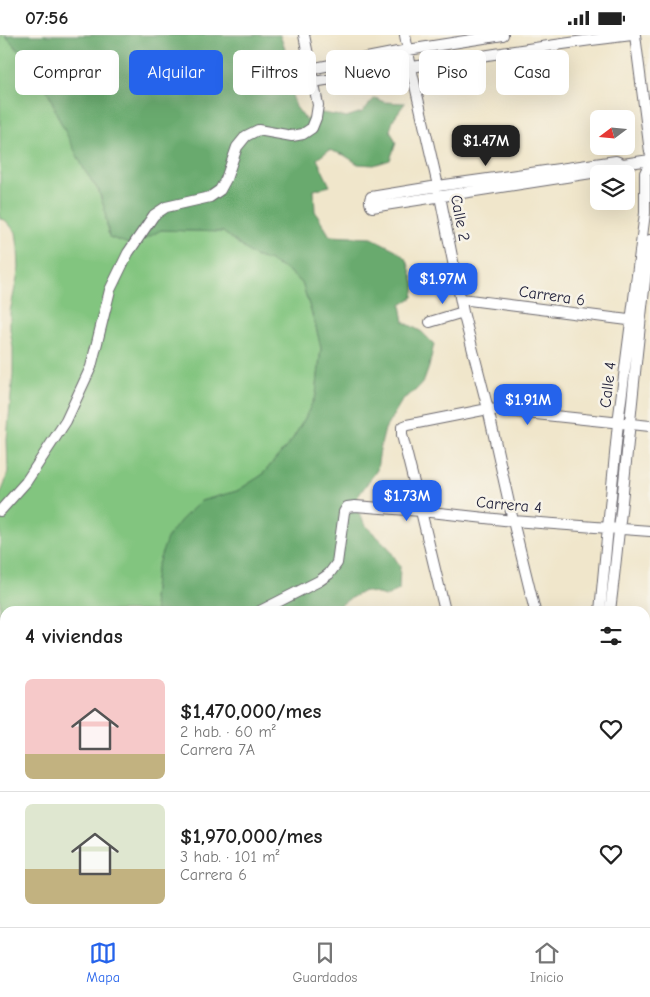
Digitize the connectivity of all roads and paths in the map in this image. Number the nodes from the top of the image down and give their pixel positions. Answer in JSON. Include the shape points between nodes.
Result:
{"nodes":[{"id":1,"x":304,"y":35,"type":"edge"},
{"id":2,"x":404,"y":35,"type":"edge"},
{"id":3,"x":502,"y":35,"type":"edge"},
{"id":4,"x":633,"y":35,"type":"edge"},
{"id":5,"x":584,"y":38,"type":"edge"},
{"id":6,"x":307,"y":50,"type":"edge"},
{"id":7,"x":408,"y":50,"type":"joint"},
{"id":8,"x":409,"y":56,"type":"edge"},
{"id":9,"x":411,"y":68,"type":"junction"},
{"id":10,"x":316,"y":82,"type":"edge"},
{"id":11,"x":316,"y":95,"type":"edge"},
{"id":12,"x":650,"y":152,"type":"edge"},
{"id":13,"x":650,"y":162,"type":"edge"},
{"id":14,"x":623,"y":164,"type":"junction"},
{"id":15,"x":438,"y":186,"type":"junction"},
{"id":16,"x":440,"y":197,"type":"junction"},
{"id":17,"x":647,"y":217,"type":"edge"},
{"id":18,"x":650,"y":240,"type":"edge"},
{"id":19,"x":461,"y":299,"type":"junction"},
{"id":20,"x":463,"y":312,"type":"junction"},
{"id":21,"x":635,"y":321,"type":"junction"},
{"id":22,"x":430,"y":322,"type":"dead end"},
{"id":23,"x":488,"y":409,"type":"junction"},
{"id":24,"x":618,"y":423,"type":"junction"},
{"id":25,"x":630,"y":424,"type":"junction"},
{"id":26,"x":650,"y":426,"type":"edge"},
{"id":27,"x":0,"y":511,"type":"edge"},
{"id":28,"x":421,"y":511,"type":"junction"},
{"id":29,"x":513,"y":521,"type":"junction"},
{"id":30,"x":608,"y":528,"type":"junction"},
{"id":31,"x":620,"y":529,"type":"junction"},
{"id":32,"x":650,"y":531,"type":"edge"},
{"id":33,"x":270,"y":606,"type":"edge"},
{"id":34,"x":444,"y":606,"type":"edge"},
{"id":35,"x":534,"y":606,"type":"edge"},
{"id":36,"x":600,"y":606,"type":"edge"},
{"id":37,"x":611,"y":606,"type":"edge"}],
"edges":[{"from":1,"to":6,"type":"street"},
{"from":2,"to":7,"type":"street","name":"Calle 2"},
{"from":3,"to":7,"type":"street"},
{"from":4,"to":5,"type":"street"},
{"from":4,"to":12,"type":"street"},
{"from":5,"to":9,"type":"street"},
{"from":8,"to":9,"type":"street","name":"Calle 2"},
{"from":9,"to":10,"type":"street"},
{"from":9,"to":15,"type":"street","name":"Calle 2"},
{"from":11,"to":27,"type":"street","via":[[318,105],[312,128],[302,134],[258,130],[246,136],[237,147],[220,191],[210,197],[166,207],[154,215],[128,253],[110,290],[91,367],[66,421],[26,482]]},
{"from":13,"to":14,"type":"street"},
{"from":13,"to":17,"type":"street","name":"Calle 4","via":[[645,173]]},
{"from":14,"to":15,"type":"street","via":[[616,161]]},
{"from":14,"to":16,"type":"street","via":[[618,169]]},
{"from":15,"to":16,"type":"street","name":"Calle 2"},
{"from":15,"to":16,"type":"street","via":[[369,199],[372,207]]},
{"from":16,"to":19,"type":"street","name":"Calle 2"},
{"from":17,"to":21,"type":"street","name":"Calle 4"},
{"from":18,"to":21,"type":"street","name":"Calle 4"},
{"from":19,"to":20,"type":"street","name":"Calle 2"},
{"from":19,"to":21,"type":"street","name":"Carrera 6"},
{"from":20,"to":22,"type":"street"},
{"from":20,"to":23,"type":"street","name":"Calle 2"},
{"from":21,"to":24,"type":"street","name":"Calle 4"},
{"from":21,"to":25,"type":"street","name":"Calle 4"},
{"from":23,"to":24,"type":"street"},
{"from":23,"to":28,"type":"street","via":[[402,427]]},
{"from":23,"to":29,"type":"street","name":"Calle 2"},
{"from":24,"to":25,"type":"street"},
{"from":24,"to":30,"type":"street","name":"Calle 4"},
{"from":25,"to":26,"type":"street"},
{"from":25,"to":31,"type":"street","name":"Calle 4"},
{"from":28,"to":29,"type":"street","name":"Carrera 4"},
{"from":28,"to":33,"type":"street","name":"Carrera 4","via":[[347,507],[338,563],[319,581]]},
{"from":28,"to":34,"type":"street"},
{"from":29,"to":30,"type":"street","name":"Carrera 4"},
{"from":29,"to":35,"type":"street","name":"Calle 2"},
{"from":30,"to":31,"type":"street","name":"Carrera 4"},
{"from":30,"to":36,"type":"street","name":"Calle 4"},
{"from":31,"to":32,"type":"street","name":"Carrera 4"},
{"from":31,"to":37,"type":"street","name":"Calle 4"}]}
